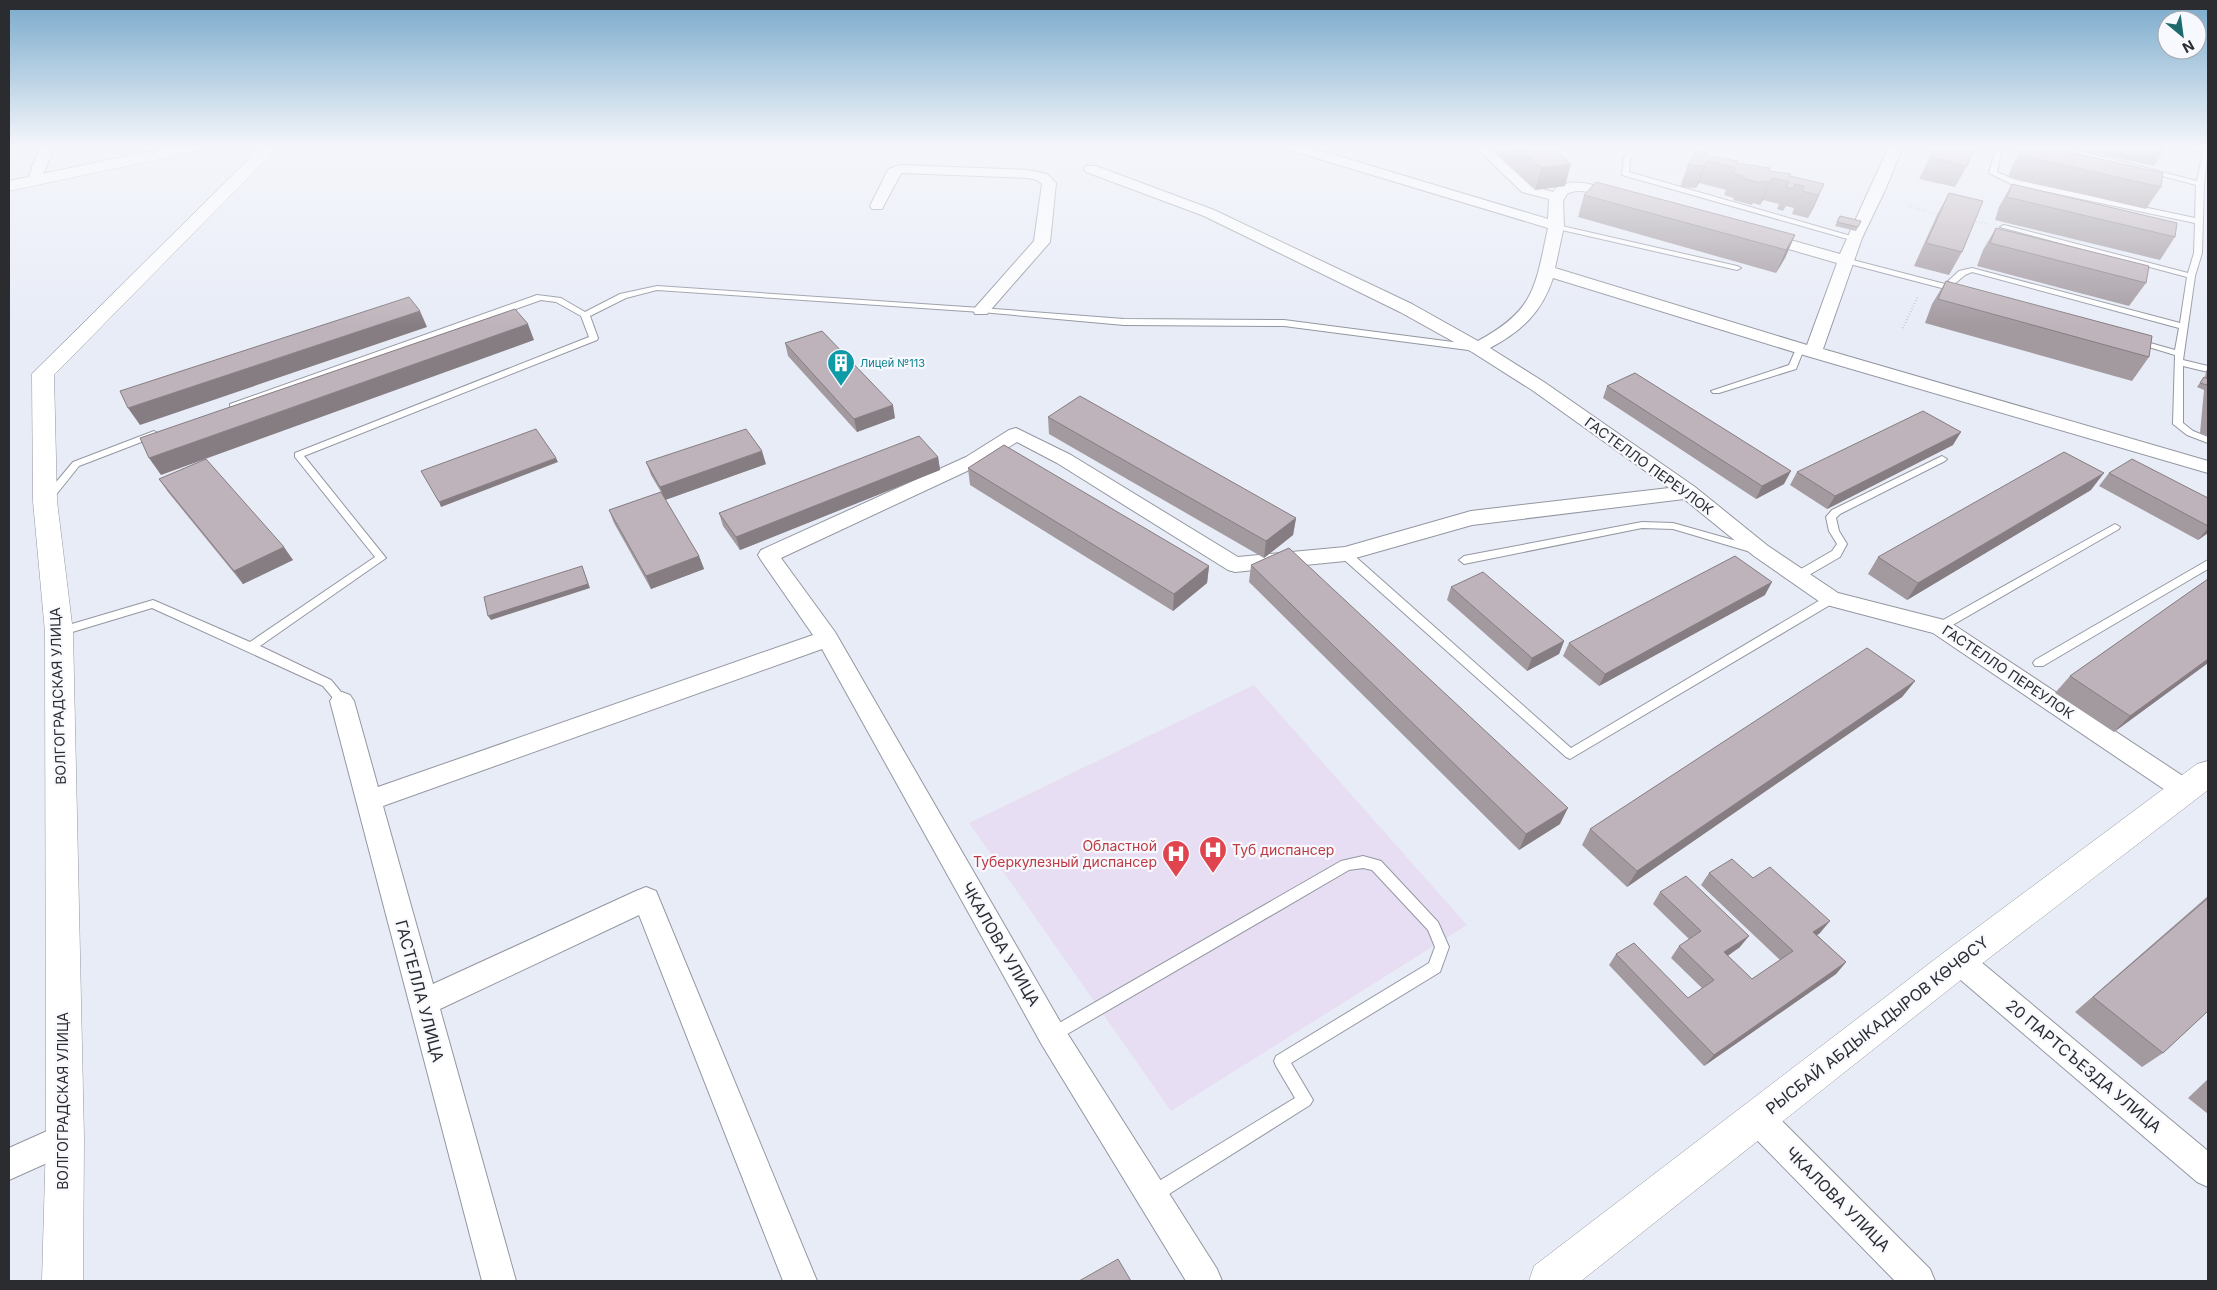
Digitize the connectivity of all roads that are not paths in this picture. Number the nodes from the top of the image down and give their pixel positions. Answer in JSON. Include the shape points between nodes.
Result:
{"nodes":[{"id":1,"x":211,"y":206,"type":"edge"},
{"id":2,"x":1046,"y":206,"type":"edge"},
{"id":3,"x":1191,"y":206,"type":"edge"},
{"id":4,"x":1490,"y":206,"type":"edge"},
{"id":5,"x":1557,"y":206,"type":"edge"},
{"id":6,"x":1740,"y":206,"type":"edge"},
{"id":7,"x":1870,"y":206,"type":"edge"},
{"id":8,"x":2128,"y":206,"type":"edge"},
{"id":9,"x":2199,"y":206,"type":"edge"},
{"id":10,"x":2198,"y":221,"type":"junction"},
{"id":11,"x":1556,"y":226,"type":"junction"},
{"id":12,"x":2004,"y":227,"type":"road end"},
{"id":13,"x":1749,"y":234,"type":"edge"},
{"id":14,"x":1854,"y":238,"type":"junction"},
{"id":15,"x":2198,"y":253,"type":"junction"},
{"id":16,"x":2208,"y":255,"type":"edge"},
{"id":17,"x":1845,"y":260,"type":"junction"},
{"id":18,"x":1737,"y":268,"type":"edge"},
{"id":19,"x":1547,"y":270,"type":"junction"},
{"id":20,"x":2191,"y":276,"type":"junction"},
{"id":21,"x":1947,"y":288,"type":"junction"},
{"id":22,"x":1966,"y":293,"type":"edge"},
{"id":23,"x":981,"y":310,"type":"junction"},
{"id":24,"x":585,"y":314,"type":"junction"},
{"id":25,"x":2182,"y":326,"type":"junction"},
{"id":26,"x":2123,"y":338,"type":"edge"},
{"id":27,"x":1478,"y":348,"type":"junction"},
{"id":28,"x":1806,"y":350,"type":"junction"},
{"id":29,"x":2179,"y":358,"type":"junction"},
{"id":30,"x":2208,"y":369,"type":"edge"},
{"id":31,"x":1716,"y":391,"type":"dead end"},
{"id":32,"x":223,"y":410,"type":"edge"},
{"id":33,"x":167,"y":430,"type":"edge"},
{"id":34,"x":2208,"y":440,"type":"edge"},
{"id":35,"x":1942,"y":459,"type":"edge"},
{"id":36,"x":2208,"y":467,"type":"edge"},
{"id":37,"x":1688,"y":492,"type":"junction"},
{"id":38,"x":45,"y":501,"type":"junction"},
{"id":39,"x":2115,"y":527,"type":"dead end"},
{"id":40,"x":1761,"y":551,"type":"junction"},
{"id":41,"x":1345,"y":554,"type":"junction"},
{"id":42,"x":1464,"y":560,"type":"dead end"},
{"id":43,"x":2208,"y":564,"type":"edge"},
{"id":44,"x":1798,"y":576,"type":"junction"},
{"id":45,"x":1831,"y":599,"type":"junction"},
{"id":46,"x":1940,"y":626,"type":"junction"},
{"id":47,"x":59,"y":632,"type":"junction"},
{"id":48,"x":827,"y":638,"type":"junction"},
{"id":49,"x":251,"y":647,"type":"junction"},
{"id":50,"x":2039,"y":663,"type":"dead end"},
{"id":51,"x":342,"y":701,"type":"joint"},
{"id":52,"x":2197,"y":782,"type":"edge"},
{"id":53,"x":369,"y":800,"type":"junction"},
{"id":54,"x":1959,"y":962,"type":"junction"},
{"id":55,"x":422,"y":1003,"type":"junction"},
{"id":56,"x":1052,"y":1034,"type":"junction"},
{"id":57,"x":1757,"y":1118,"type":"junction"},
{"id":58,"x":65,"y":1139,"type":"junction"},
{"id":59,"x":9,"y":1164,"type":"edge"},
{"id":60,"x":2208,"y":1172,"type":"edge"},
{"id":61,"x":1152,"y":1194,"type":"junction"},
{"id":62,"x":62,"y":1281,"type":"edge"},
{"id":63,"x":499,"y":1281,"type":"edge"},
{"id":64,"x":800,"y":1281,"type":"edge"},
{"id":65,"x":1205,"y":1281,"type":"edge"},
{"id":66,"x":1550,"y":1281,"type":"edge"},
{"id":67,"x":1918,"y":1281,"type":"edge"}],
"edges":[{"from":1,"to":38,"type":"street","name":"ВОЛГОГРАДСКАЯ УЛИЦА","via":[[43,374]]},
{"from":2,"to":23,"type":"street","via":[[1042,242]]},
{"from":3,"to":27,"type":"street","name":"ГАСТЕЛЛО ПЕРЕУЛОК","via":[[1390,300]]},
{"from":4,"to":11,"type":"street"},
{"from":5,"to":11,"type":"street"},
{"from":6,"to":14,"type":"lane"},
{"from":7,"to":14,"type":"street"},
{"from":8,"to":10,"type":"lane"},
{"from":9,"to":10,"type":"lane"},
{"from":10,"to":15,"type":"lane"},
{"from":11,"to":18,"type":"lane"},
{"from":11,"to":19,"type":"street"},
{"from":12,"to":20,"type":"lane"},
{"from":13,"to":17,"type":"street"},
{"from":14,"to":17,"type":"street"},
{"from":15,"to":16,"type":"lane"},
{"from":15,"to":20,"type":"lane"},
{"from":17,"to":21,"type":"lane"},
{"from":17,"to":28,"type":"street"},
{"from":19,"to":27,"type":"street","via":[[1536,301],[1527,314],[1499,338]]},
{"from":19,"to":28,"type":"street"},
{"from":20,"to":25,"type":"lane"},
{"from":21,"to":22,"type":"lane"},
{"from":21,"to":25,"type":"lane","via":[[1962,273],[1972,270]]},
{"from":23,"to":24,"type":"lane","via":[[657,288],[623,296]]},
{"from":23,"to":27,"type":"lane","via":[[1124,322],[1284,323]]},
{"from":24,"to":32,"type":"lane","via":[[558,300],[540,297]]},
{"from":24,"to":49,"type":"lane","via":[[594,338],[298,456],[381,558]]},
{"from":25,"to":29,"type":"lane"},
{"from":26,"to":29,"type":"lane"},
{"from":27,"to":37,"type":"street","name":"ГАСТЕЛЛО ПЕРЕУЛОК","via":[[1538,386]]},
{"from":28,"to":31,"type":"lane","via":[[1793,366]]},
{"from":28,"to":36,"type":"street"},
{"from":29,"to":30,"type":"lane"},
{"from":29,"to":34,"type":"lane","via":[[2178,424]]},
{"from":33,"to":38,"type":"lane","via":[[76,464]]},
{"from":35,"to":44,"type":"lane","via":[[1836,512],[1831,517],[1834,531],[1842,544],[1836,554]]},
{"from":37,"to":40,"type":"street","name":"ГАСТЕЛЛО ПЕРЕУЛОК"},
{"from":37,"to":41,"type":"street","via":[[1471,518]]},
{"from":38,"to":47,"type":"street","name":"ВОЛГОГРАДСКАЯ УЛИЦА"},
{"from":39,"to":46,"type":"lane"},
{"from":40,"to":42,"type":"lane","via":[[1673,526],[1642,525]]},
{"from":40,"to":44,"type":"street","name":"ГАСТЕЛЛО ПЕРЕУЛОК"},
{"from":41,"to":45,"type":"lane","via":[[1570,754]]},
{"from":41,"to":48,"type":"street","name":"ЧКАЛОВА УЛИЦА","via":[[1235,566],[1064,459],[1016,434],[973,461],[768,555]]},
{"from":43,"to":50,"type":"lane"},
{"from":44,"to":45,"type":"street","name":"ГАСТЕЛЛО ПЕРЕУЛОК"},
{"from":45,"to":46,"type":"street","name":"ГАСТЕЛЛО ПЕРЕУЛОК"},
{"from":46,"to":52,"type":"street","name":"ГАСТЕЛЛО ПЕРЕУЛОК"},
{"from":47,"to":49,"type":"lane","via":[[153,604]]},
{"from":47,"to":58,"type":"street","name":"ВОЛГОГРАДСКАЯ УЛИЦА"},
{"from":48,"to":53,"type":"street"},
{"from":48,"to":56,"type":"street","name":"ЧКАЛОВА УЛИЦА"},
{"from":49,"to":51,"type":"lane","via":[[327,683]]},
{"from":51,"to":53,"type":"street","name":"ГАСТЕЛЛА УЛИЦА"},
{"from":52,"to":54,"type":"street","name":"РЫСБАЙ АБДЫКАДЫРОВ КӨЧӨСҮ"},
{"from":53,"to":55,"type":"street","name":"ГАСТЕЛЛА УЛИЦА"},
{"from":54,"to":57,"type":"street","name":"РЫСБАЙ АБДЫКАДЫРОВ КӨЧӨСҮ"},
{"from":54,"to":60,"type":"street","name":"20 ПАРТСЪЕЗДА УЛИЦА"},
{"from":55,"to":63,"type":"street","name":"ГАСТЕЛЛА УЛИЦА"},
{"from":55,"to":64,"type":"street","via":[[646,899]]},
{"from":56,"to":61,"type":"street","name":"ЧКАЛОВА УЛИЦА"},
{"from":56,"to":61,"type":"lane","via":[[1346,865],[1362,862],[1376,865],[1433,926],[1442,947],[1435,968],[1281,1061],[1305,1100]]},
{"from":57,"to":66,"type":"street","name":"РЫСБАЙ АБДЫКАДЫРОВ КӨЧӨСҮ"},
{"from":57,"to":67,"type":"street","name":"ЧКАЛОВА УЛИЦА"},
{"from":58,"to":59,"type":"street"},
{"from":58,"to":62,"type":"street","name":"ВОЛГОГРАДСКАЯ УЛИЦА"},
{"from":61,"to":65,"type":"street","name":"ЧКАЛОВА УЛИЦА"}]}
